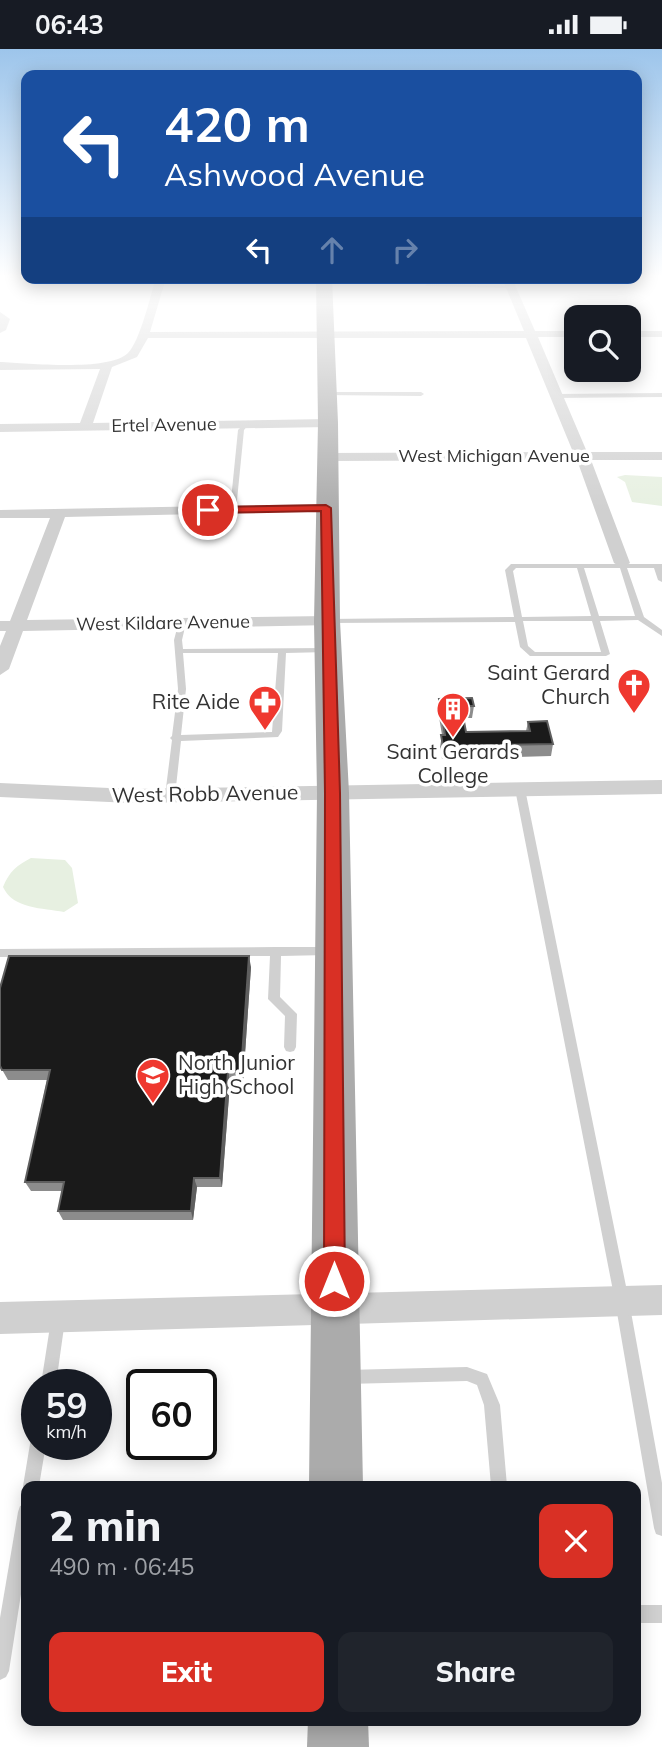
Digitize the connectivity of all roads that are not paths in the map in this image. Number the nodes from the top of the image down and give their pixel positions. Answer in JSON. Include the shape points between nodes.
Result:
{"nodes":[{"id":1,"x":133,"y":354,"type":"edge"},
{"id":2,"x":327,"y":354,"type":"edge"},
{"id":3,"x":537,"y":354,"type":"edge"},
{"id":4,"x":107,"y":365,"type":"junction"},
{"id":5,"x":0,"y":366,"type":"edge"},
{"id":6,"x":421,"y":394,"type":"dead end"},
{"id":7,"x":662,"y":395,"type":"edge"},
{"id":8,"x":555,"y":396,"type":"junction"},
{"id":9,"x":328,"y":408,"type":"junction"},
{"id":10,"x":246,"y":424,"type":"junction"},
{"id":11,"x":85,"y":427,"type":"junction"},
{"id":12,"x":0,"y":428,"type":"edge"},
{"id":13,"x":582,"y":456,"type":"junction"},
{"id":14,"x":662,"y":456,"type":"edge"},
{"id":15,"x":327,"y":457,"type":"junction"},
{"id":16,"x":326,"y":508,"type":"junction"},
{"id":17,"x":233,"y":510,"type":"junction"},
{"id":18,"x":59,"y":513,"type":"junction"},
{"id":19,"x":0,"y":514,"type":"edge"},
{"id":20,"x":622,"y":564,"type":"junction"},
{"id":21,"x":580,"y":566,"type":"junction"},
{"id":22,"x":659,"y":566,"type":"edge"},
{"id":23,"x":662,"y":580,"type":"edge"},
{"id":24,"x":595,"y":618,"type":"junction"},
{"id":25,"x":640,"y":618,"type":"junction"},
{"id":26,"x":519,"y":619,"type":"junction"},
{"id":27,"x":182,"y":623,"type":"junction"},
{"id":28,"x":8,"y":626,"type":"edge"},
{"id":29,"x":662,"y":633,"type":"edge"},
{"id":30,"x":327,"y":636,"type":"junction"},
{"id":31,"x":179,"y":651,"type":"junction"},
{"id":32,"x":282,"y":651,"type":"junction"},
{"id":33,"x":0,"y":669,"type":"edge"},
{"id":34,"x":175,"y":738,"type":"junction"},
{"id":35,"x":662,"y":787,"type":"edge"},
{"id":36,"x":520,"y":789,"type":"junction"},
{"id":37,"x":0,"y":790,"type":"edge"},
{"id":38,"x":333,"y":793,"type":"junction"},
{"id":39,"x":170,"y":796,"type":"junction"},
{"id":40,"x":276,"y":951,"type":"junction"},
{"id":41,"x":333,"y":951,"type":"junction"},
{"id":42,"x":0,"y":953,"type":"edge"},
{"id":43,"x":290,"y":1047,"type":"dead end"},
{"id":44,"x":662,"y":1300,"type":"edge"},
{"id":45,"x":622,"y":1301,"type":"junction"},
{"id":46,"x":335,"y":1308,"type":"junction"},
{"id":47,"x":59,"y":1317,"type":"junction"},
{"id":48,"x":0,"y":1318,"type":"edge"},
{"id":49,"x":50,"y":1369,"type":"edge"},
{"id":50,"x":335,"y":1377,"type":"junction"},
{"id":51,"x":35,"y":1460,"type":"edge"},
{"id":52,"x":32,"y":1481,"type":"edge"},
{"id":53,"x":336,"y":1481,"type":"edge"},
{"id":54,"x":499,"y":1481,"type":"edge"},
{"id":55,"x":662,"y":1528,"type":"edge"},
{"id":56,"x":21,"y":1543,"type":"edge"},
{"id":57,"x":641,"y":1614,"type":"edge"},
{"id":58,"x":662,"y":1614,"type":"edge"},
{"id":59,"x":0,"y":1671,"type":"edge"},
{"id":60,"x":338,"y":1726,"type":"edge"},
{"id":61,"x":338,"y":1747,"type":"edge"}],
"edges":[{"from":1,"to":4,"type":"street"},
{"from":2,"to":9,"type":"main road"},
{"from":3,"to":8,"type":"street"},
{"from":4,"to":5,"type":"street"},
{"from":4,"to":11,"type":"street"},
{"from":6,"to":9,"type":"lane"},
{"from":7,"to":8,"type":"lane"},
{"from":8,"to":13,"type":"street"},
{"from":9,"to":10,"type":"street","name":"Ertel Avenue"},
{"from":9,"to":15,"type":"main road"},
{"from":10,"to":11,"type":"street","name":"Ertel Avenue"},
{"from":10,"to":17,"type":"lane","via":[[241,431]]},
{"from":11,"to":12,"type":"street","name":"Ertel Avenue"},
{"from":13,"to":14,"type":"street","name":"West Michigan Avenue"},
{"from":13,"to":15,"type":"street","name":"West Michigan Avenue"},
{"from":13,"to":20,"type":"street"},
{"from":15,"to":16,"type":"main road"},
{"from":16,"to":17,"type":"street"},
{"from":16,"to":30,"type":"main road"},
{"from":17,"to":18,"type":"street"},
{"from":18,"to":19,"type":"street"},
{"from":18,"to":28,"type":"street"},
{"from":20,"to":21,"type":"lane"},
{"from":20,"to":22,"type":"lane"},
{"from":20,"to":25,"type":"lane"},
{"from":21,"to":24,"type":"lane"},
{"from":21,"to":26,"type":"lane","via":[[514,566],[509,570]]},
{"from":22,"to":23,"type":"lane"},
{"from":24,"to":25,"type":"lane"},
{"from":24,"to":26,"type":"lane"},
{"from":24,"to":26,"type":"lane","via":[[606,654],[533,654],[524,647]]},
{"from":25,"to":29,"type":"lane"},
{"from":26,"to":30,"type":"lane"},
{"from":27,"to":28,"type":"street","name":"West Kildare Avenue"},
{"from":27,"to":30,"type":"street","name":"West Kildare Avenue"},
{"from":27,"to":31,"type":"lane"},
{"from":28,"to":33,"type":"street"},
{"from":30,"to":32,"type":"lane"},
{"from":30,"to":38,"type":"main road"},
{"from":31,"to":32,"type":"lane"},
{"from":31,"to":34,"type":"lane","via":[[182,689]]},
{"from":32,"to":34,"type":"lane","via":[[275,735]]},
{"from":34,"to":39,"type":"lane"},
{"from":35,"to":36,"type":"street","name":"West Robb Avenue"},
{"from":36,"to":38,"type":"street","name":"West Robb Avenue"},
{"from":36,"to":45,"type":"lane"},
{"from":37,"to":39,"type":"street","name":"West Robb Avenue"},
{"from":38,"to":39,"type":"street","name":"West Robb Avenue"},
{"from":38,"to":41,"type":"main road"},
{"from":40,"to":41,"type":"lane"},
{"from":40,"to":42,"type":"lane"},
{"from":40,"to":43,"type":"lane","via":[[274,999],[291,1014]]},
{"from":41,"to":46,"type":"main road"},
{"from":44,"to":45,"type":"street"},
{"from":45,"to":46,"type":"street"},
{"from":45,"to":55,"type":"lane"},
{"from":46,"to":47,"type":"street"},
{"from":46,"to":50,"type":"main road"},
{"from":47,"to":48,"type":"street"},
{"from":47,"to":49,"type":"lane"},
{"from":50,"to":53,"type":"main road"},
{"from":50,"to":54,"type":"lane","via":[[467,1374],[482,1379],[492,1405]]},
{"from":51,"to":52,"type":"lane"},
{"from":56,"to":59,"type":"lane"},
{"from":57,"to":58,"type":"lane"},
{"from":60,"to":61,"type":"main road"}]}
